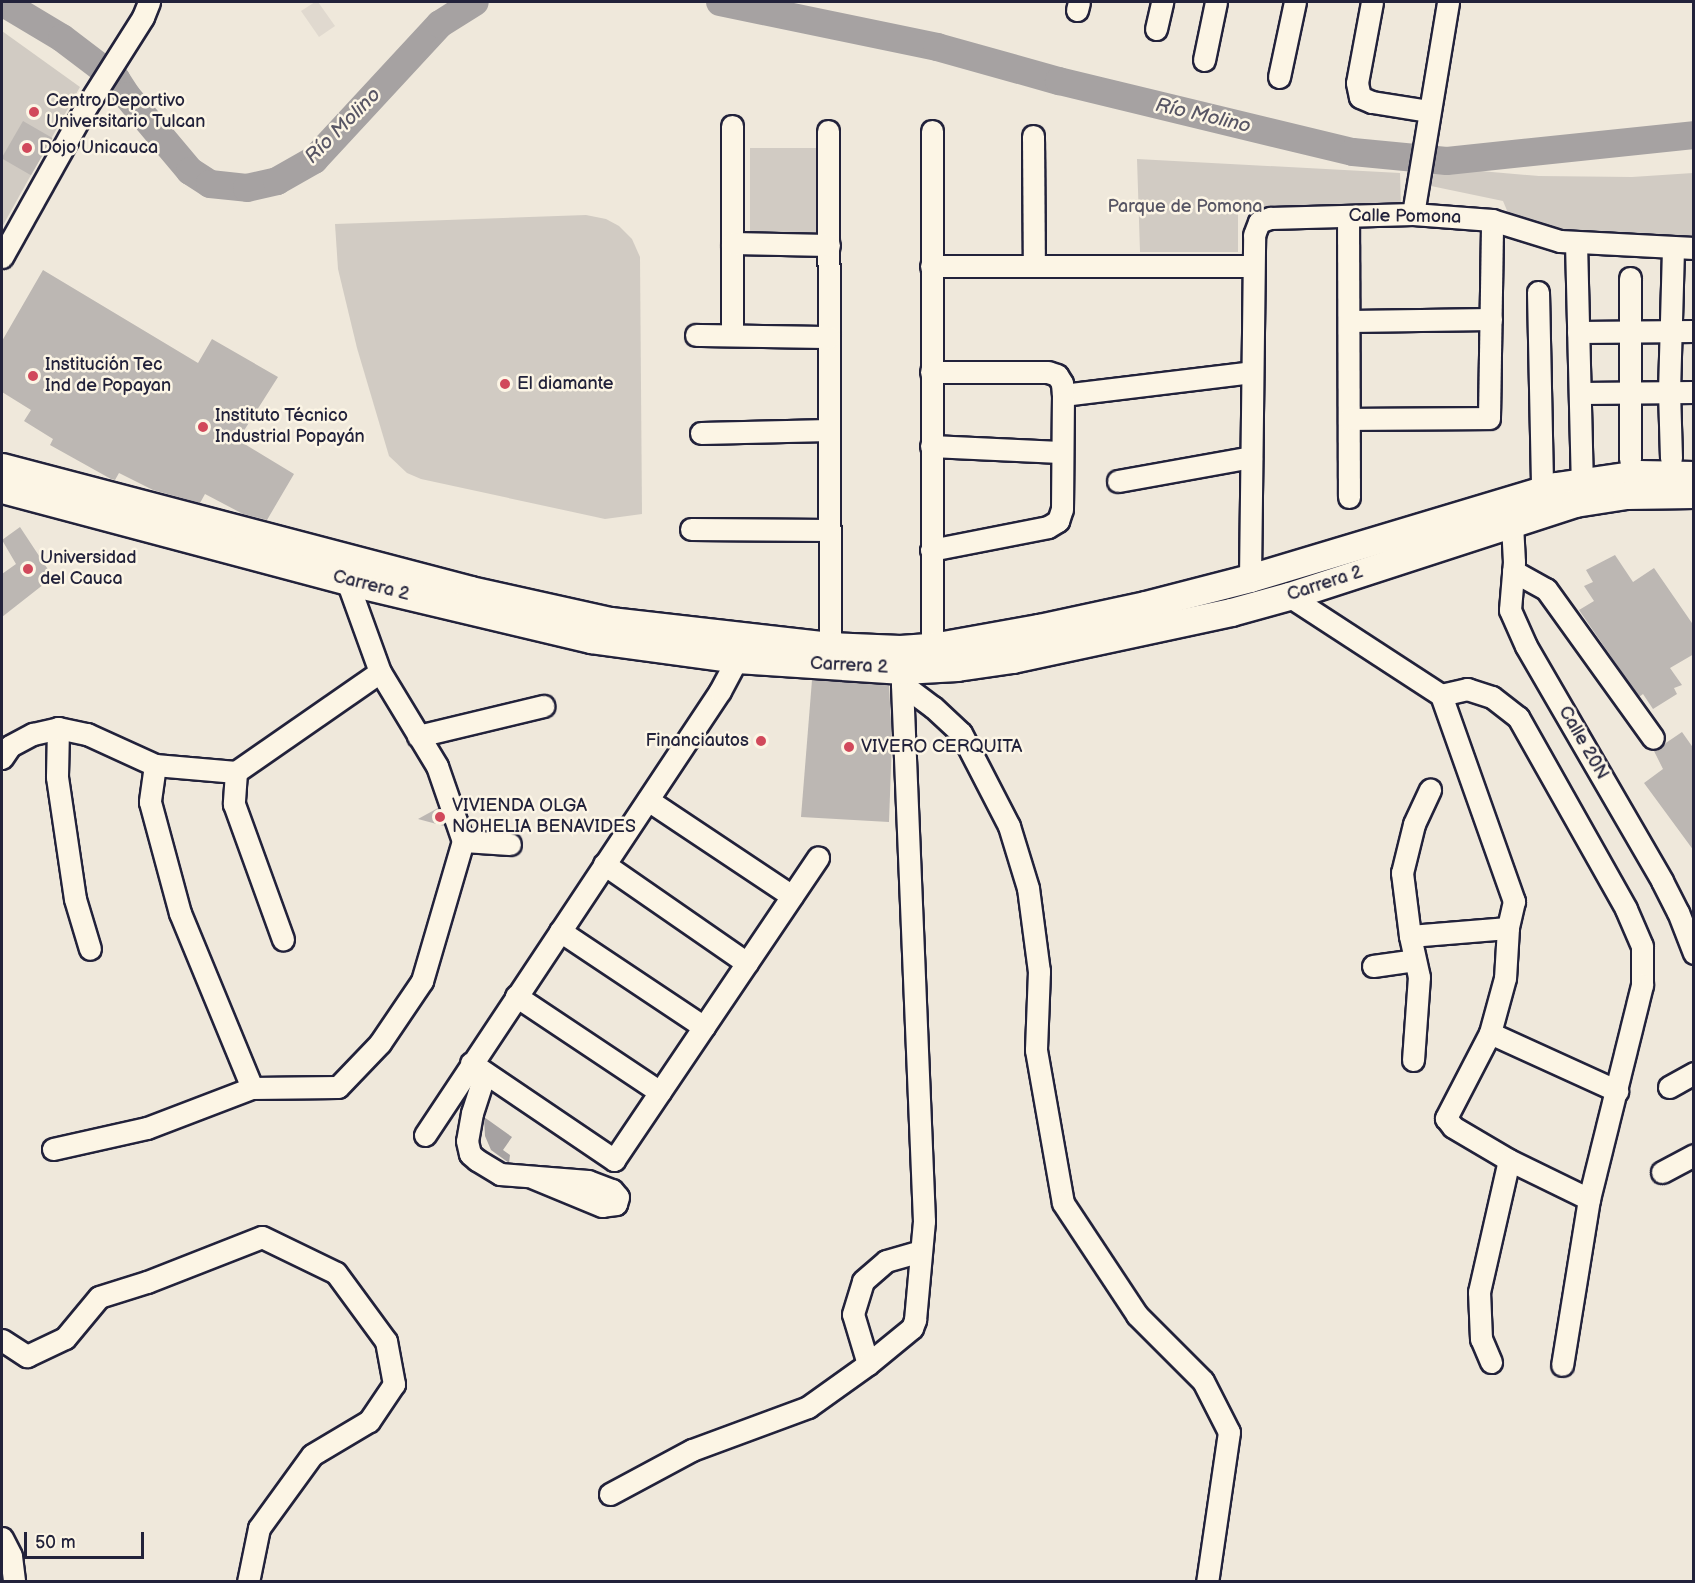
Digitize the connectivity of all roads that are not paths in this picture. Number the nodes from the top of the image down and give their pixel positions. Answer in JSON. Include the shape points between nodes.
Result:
{"nodes":[{"id":1,"x":1162,"y":2,"type":"edge"},
{"id":2,"x":1215,"y":2,"type":"edge"},
{"id":3,"x":1295,"y":2,"type":"edge"},
{"id":4,"x":1371,"y":2,"type":"edge"},
{"id":5,"x":1448,"y":2,"type":"edge"},
{"id":6,"x":146,"y":9,"type":"edge"},
{"id":7,"x":1156,"y":29,"type":"dead end"},
{"id":8,"x":1204,"y":60,"type":"dead end"},
{"id":9,"x":1279,"y":77,"type":"dead end"},
{"id":10,"x":1429,"y":111,"type":"junction"},
{"id":11,"x":732,"y":126,"type":"dead end"},
{"id":12,"x":828,"y":130,"type":"dead end"},
{"id":13,"x":932,"y":132,"type":"dead end"},
{"id":14,"x":1033,"y":136,"type":"dead end"},
{"id":15,"x":1413,"y":214,"type":"junction"},
{"id":16,"x":1348,"y":216,"type":"junction"},
{"id":17,"x":1492,"y":220,"type":"junction"},
{"id":18,"x":1576,"y":242,"type":"junction"},
{"id":19,"x":732,"y":243,"type":"junction"},
{"id":20,"x":829,"y":245,"type":"junction"},
{"id":21,"x":1683,"y":247,"type":"edge"},
{"id":22,"x":2,"y":257,"type":"edge"},
{"id":23,"x":931,"y":266,"type":"junction"},
{"id":24,"x":1034,"y":266,"type":"junction"},
{"id":25,"x":1254,"y":266,"type":"junction"},
{"id":26,"x":1630,"y":278,"type":"dead end"},
{"id":27,"x":1538,"y":292,"type":"dead end"},
{"id":28,"x":1491,"y":319,"type":"junction"},
{"id":29,"x":1350,"y":321,"type":"junction"},
{"id":30,"x":1671,"y":331,"type":"junction"},
{"id":31,"x":1694,"y":331,"type":"edge"},
{"id":32,"x":1578,"y":332,"type":"junction"},
{"id":33,"x":1630,"y":332,"type":"junction"},
{"id":34,"x":696,"y":335,"type":"dead end"},
{"id":35,"x":732,"y":335,"type":"junction"},
{"id":36,"x":829,"y":337,"type":"junction"},
{"id":37,"x":931,"y":372,"type":"junction"},
{"id":38,"x":1252,"y":372,"type":"junction"},
{"id":39,"x":1669,"y":392,"type":"junction"},
{"id":40,"x":1694,"y":392,"type":"edge"},
{"id":41,"x":1580,"y":393,"type":"junction"},
{"id":42,"x":1630,"y":393,"type":"junction"},
{"id":43,"x":1063,"y":395,"type":"junction"},
{"id":44,"x":1349,"y":419,"type":"junction"},
{"id":45,"x":829,"y":430,"type":"junction"},
{"id":46,"x":701,"y":432,"type":"dead end"},
{"id":47,"x":931,"y":446,"type":"junction"},
{"id":48,"x":1060,"y":452,"type":"junction"},
{"id":49,"x":1251,"y":457,"type":"junction"},
{"id":50,"x":1671,"y":458,"type":"dead end"},
{"id":51,"x":1630,"y":459,"type":"dead end"},
{"id":52,"x":2,"y":467,"type":"edge"},
{"id":53,"x":1694,"y":476,"type":"edge"},
{"id":54,"x":1118,"y":481,"type":"dead end"},
{"id":55,"x":1582,"y":482,"type":"junction"},
{"id":56,"x":2,"y":489,"type":"edge"},
{"id":57,"x":1542,"y":490,"type":"junction"},
{"id":58,"x":1694,"y":494,"type":"edge"},
{"id":59,"x":1349,"y":497,"type":"dead end"},
{"id":60,"x":1512,"y":524,"type":"junction"},
{"id":61,"x":692,"y":529,"type":"dead end"},
{"id":62,"x":830,"y":530,"type":"junction"},
{"id":63,"x":930,"y":550,"type":"junction"},
{"id":64,"x":1513,"y":571,"type":"junction"},
{"id":65,"x":1250,"y":578,"type":"junction"},
{"id":66,"x":347,"y":580,"type":"junction"},
{"id":67,"x":1289,"y":596,"type":"junction"},
{"id":68,"x":830,"y":646,"type":"junction"},
{"id":69,"x":932,"y":647,"type":"junction"},
{"id":70,"x":737,"y":659,"type":"junction"},
{"id":71,"x":380,"y":672,"type":"junction"},
{"id":72,"x":902,"y":677,"type":"junction"},
{"id":73,"x":1441,"y":695,"type":"junction"},
{"id":74,"x":543,"y":705,"type":"dead end"},
{"id":75,"x":58,"y":728,"type":"junction"},
{"id":76,"x":418,"y":736,"type":"junction"},
{"id":77,"x":1653,"y":738,"type":"dead end"},
{"id":78,"x":2,"y":758,"type":"edge"},
{"id":79,"x":155,"y":765,"type":"junction"},
{"id":80,"x":236,"y":772,"type":"junction"},
{"id":81,"x":1430,"y":790,"type":"dead end"},
{"id":82,"x":648,"y":800,"type":"junction"},
{"id":83,"x":463,"y":841,"type":"junction"},
{"id":84,"x":510,"y":844,"type":"dead end"},
{"id":85,"x":818,"y":857,"type":"dead end"},
{"id":86,"x":604,"y":864,"type":"junction"},
{"id":87,"x":792,"y":896,"type":"junction"},
{"id":88,"x":1508,"y":928,"type":"junction"},
{"id":89,"x":560,"y":931,"type":"junction"},
{"id":90,"x":1410,"y":936,"type":"junction"},
{"id":91,"x":283,"y":939,"type":"dead end"},
{"id":92,"x":90,"y":949,"type":"dead end"},
{"id":93,"x":1694,"y":953,"type":"edge"},
{"id":94,"x":1415,"y":960,"type":"junction"},
{"id":95,"x":747,"y":963,"type":"junction"},
{"id":96,"x":1373,"y":966,"type":"dead end"},
{"id":97,"x":516,"y":996,"type":"junction"},
{"id":98,"x":704,"y":1027,"type":"junction"},
{"id":99,"x":1490,"y":1033,"type":"junction"},
{"id":100,"x":1413,"y":1059,"type":"dead end"},
{"id":101,"x":478,"y":1068,"type":"junction"},
{"id":102,"x":1694,"y":1073,"type":"edge"},
{"id":103,"x":1669,"y":1087,"type":"dead end"},
{"id":104,"x":252,"y":1088,"type":"junction"},
{"id":105,"x":1617,"y":1091,"type":"junction"},
{"id":106,"x":660,"y":1092,"type":"junction"},
{"id":107,"x":425,"y":1135,"type":"dead end"},
{"id":108,"x":53,"y":1149,"type":"dead end"},
{"id":109,"x":1694,"y":1155,"type":"edge"},
{"id":110,"x":1509,"y":1160,"type":"junction"},
{"id":111,"x":1662,"y":1172,"type":"dead end"},
{"id":112,"x":534,"y":1178,"type":"dead end"},
{"id":113,"x":1589,"y":1199,"type":"junction"},
{"id":114,"x":921,"y":1251,"type":"junction"},
{"id":115,"x":2,"y":1340,"type":"edge"},
{"id":116,"x":1491,"y":1362,"type":"dead end"},
{"id":117,"x":868,"y":1364,"type":"junction"},
{"id":118,"x":1562,"y":1365,"type":"dead end"},
{"id":119,"x":610,"y":1494,"type":"dead end"},
{"id":120,"x":2,"y":1538,"type":"edge"},
{"id":121,"x":14,"y":1581,"type":"edge"},
{"id":122,"x":248,"y":1581,"type":"edge"},
{"id":123,"x":1207,"y":1581,"type":"edge"}],
"edges":[{"from":1,"to":7,"type":"street"},
{"from":2,"to":8,"type":"street"},
{"from":3,"to":9,"type":"street"},
{"from":4,"to":10,"type":"street","via":[[1357,83],[1360,97]]},
{"from":5,"to":10,"type":"street"},
{"from":6,"to":22,"type":"street"},
{"from":10,"to":15,"type":"street"},
{"from":11,"to":19,"type":"street"},
{"from":12,"to":20,"type":"street"},
{"from":13,"to":23,"type":"street"},
{"from":14,"to":24,"type":"street"},
{"from":15,"to":16,"type":"street","name":"Calle Pomona"},
{"from":15,"to":17,"type":"street","name":"Calle Pomona"},
{"from":16,"to":25,"type":"street","name":"Calle Pomona","via":[[1270,218],[1259,222],[1254,235]]},
{"from":16,"to":29,"type":"street"},
{"from":17,"to":18,"type":"street","name":"Calle Pomona","via":[[1560,241]]},
{"from":17,"to":28,"type":"street"},
{"from":18,"to":21,"type":"street","name":"Calle Pomona"},
{"from":18,"to":32,"type":"street"},
{"from":19,"to":20,"type":"street"},
{"from":19,"to":35,"type":"street"},
{"from":20,"to":36,"type":"street"},
{"from":21,"to":30,"type":"street"},
{"from":23,"to":24,"type":"street"},
{"from":23,"to":37,"type":"street"},
{"from":24,"to":25,"type":"street"},
{"from":25,"to":38,"type":"street","name":"Calle Pomona"},
{"from":26,"to":33,"type":"street"},
{"from":27,"to":57,"type":"street"},
{"from":28,"to":29,"type":"street"},
{"from":28,"to":44,"type":"street","via":[[1489,418]]},
{"from":29,"to":44,"type":"street"},
{"from":30,"to":31,"type":"street"},
{"from":30,"to":33,"type":"street"},
{"from":30,"to":39,"type":"street"},
{"from":32,"to":33,"type":"street"},
{"from":32,"to":41,"type":"street"},
{"from":33,"to":42,"type":"street"},
{"from":34,"to":35,"type":"street"},
{"from":35,"to":36,"type":"street"},
{"from":36,"to":45,"type":"street"},
{"from":37,"to":43,"type":"street","via":[[1048,372],[1057,375]]},
{"from":37,"to":47,"type":"street"},
{"from":38,"to":43,"type":"street"},
{"from":38,"to":49,"type":"street","name":"Calle Pomona"},
{"from":39,"to":40,"type":"street"},
{"from":39,"to":42,"type":"street"},
{"from":39,"to":50,"type":"street"},
{"from":41,"to":42,"type":"street"},
{"from":41,"to":55,"type":"street"},
{"from":42,"to":51,"type":"street"},
{"from":43,"to":48,"type":"street"},
{"from":44,"to":59,"type":"street"},
{"from":45,"to":46,"type":"street"},
{"from":45,"to":62,"type":"street"},
{"from":47,"to":48,"type":"street"},
{"from":47,"to":63,"type":"street"},
{"from":48,"to":63,"type":"street","via":[[1062,509],[1058,521],[1048,527]]},
{"from":49,"to":54,"type":"street"},
{"from":49,"to":65,"type":"street","name":"Calle Pomona"},
{"from":52,"to":68,"type":"main road","name":"Carrera 2","via":[[470,590],[610,621]]},
{"from":53,"to":55,"type":"main road","name":"Carrera 2","via":[[1638,474]]},
{"from":55,"to":57,"type":"main road","name":"Carrera 2"},
{"from":56,"to":66,"type":"main road","name":"Carrera 2"},
{"from":57,"to":65,"type":"main road","name":"Carrera 2"},
{"from":58,"to":60,"type":"main road","name":"Carrera 2","via":[[1626,495],[1575,503]]},
{"from":60,"to":64,"type":"street","name":"Calle 20N"},
{"from":60,"to":67,"type":"main road","name":"Carrera 2"},
{"from":61,"to":62,"type":"street"},
{"from":62,"to":68,"type":"street"},
{"from":63,"to":69,"type":"street"},
{"from":64,"to":77,"type":"street","via":[[1546,589]]},
{"from":64,"to":93,"type":"street","name":"Calle 20N","via":[[1510,610],[1526,646],[1662,880]]},
{"from":65,"to":69,"type":"main road","name":"Carrera 2","via":[[1061,623]]},
{"from":66,"to":70,"type":"main road","name":"Carrera 2","via":[[591,639]]},
{"from":66,"to":71,"type":"street"},
{"from":67,"to":72,"type":"main road","name":"Carrera 2","via":[[1012,659]]},
{"from":67,"to":73,"type":"street"},
{"from":68,"to":69,"type":"main road","name":"Carrera 2"},
{"from":70,"to":72,"type":"main road","name":"Carrera 2"},
{"from":70,"to":82,"type":"street","via":[[720,692]]},
{"from":71,"to":76,"type":"street"},
{"from":71,"to":80,"type":"street"},
{"from":72,"to":114,"type":"street","via":[[924,1221]]},
{"from":72,"to":123,"type":"street","via":[[961,733],[1009,826],[1028,888],[1039,971],[1036,1050],[1063,1203],[1137,1315],[1203,1381],[1229,1432]]},
{"from":73,"to":88,"type":"street","via":[[1514,901]]},
{"from":73,"to":105,"type":"street","via":[[1467,689],[1492,697],[1518,717],[1630,918],[1642,946],[1642,985]]},
{"from":74,"to":76,"type":"street"},
{"from":75,"to":78,"type":"street","via":[[33,734],[10,746]]},
{"from":75,"to":79,"type":"street","via":[[87,734]]},
{"from":75,"to":92,"type":"street","via":[[57,777],[74,888]]},
{"from":76,"to":83,"type":"street","via":[[437,766]]},
{"from":79,"to":80,"type":"street"},
{"from":79,"to":104,"type":"street","via":[[150,802],[180,913]]},
{"from":80,"to":91,"type":"street","via":[[234,804]]},
{"from":81,"to":90,"type":"street","via":[[1414,824],[1402,873]]},
{"from":82,"to":86,"type":"street"},
{"from":82,"to":87,"type":"street"},
{"from":83,"to":84,"type":"street"},
{"from":83,"to":104,"type":"street","via":[[422,981],[380,1043],[338,1087]]},
{"from":85,"to":87,"type":"street"},
{"from":86,"to":89,"type":"street"},
{"from":86,"to":95,"type":"street"},
{"from":87,"to":95,"type":"street"},
{"from":88,"to":90,"type":"street"},
{"from":88,"to":99,"type":"street","via":[[1505,978]]},
{"from":89,"to":97,"type":"street"},
{"from":89,"to":98,"type":"street"},
{"from":90,"to":94,"type":"street"},
{"from":94,"to":96,"type":"street"},
{"from":94,"to":100,"type":"street","via":[[1419,977]]},
{"from":95,"to":98,"type":"street"},
{"from":97,"to":101,"type":"street"},
{"from":97,"to":106,"type":"street"},
{"from":98,"to":106,"type":"street"},
{"from":99,"to":105,"type":"street"},
{"from":99,"to":110,"type":"street","via":[[1446,1118],[1453,1127]]},
{"from":101,"to":106,"type":"street","via":[[614,1160]]},
{"from":101,"to":107,"type":"street"},
{"from":101,"to":112,"type":"street","via":[[467,1141],[470,1154],[500,1174]]},
{"from":102,"to":103,"type":"street"},
{"from":104,"to":108,"type":"street","via":[[147,1128]]},
{"from":105,"to":113,"type":"street"},
{"from":109,"to":111,"type":"street"},
{"from":110,"to":113,"type":"street"},
{"from":110,"to":116,"type":"street","via":[[1479,1292],[1481,1339]]},
{"from":113,"to":118,"type":"street"},
{"from":114,"to":117,"type":"street","via":[[912,1329]]},
{"from":114,"to":117,"type":"street","via":[[886,1261],[863,1281],[853,1314]]},
{"from":115,"to":122,"type":"street","via":[[27,1356],[65,1338],[99,1297],[262,1237],[336,1273],[386,1341],[394,1384],[369,1421],[312,1455],[259,1528]]},
{"from":117,"to":119,"type":"street","via":[[808,1407],[692,1450]]},
{"from":120,"to":121,"type":"street","via":[[11,1556]]}]}
